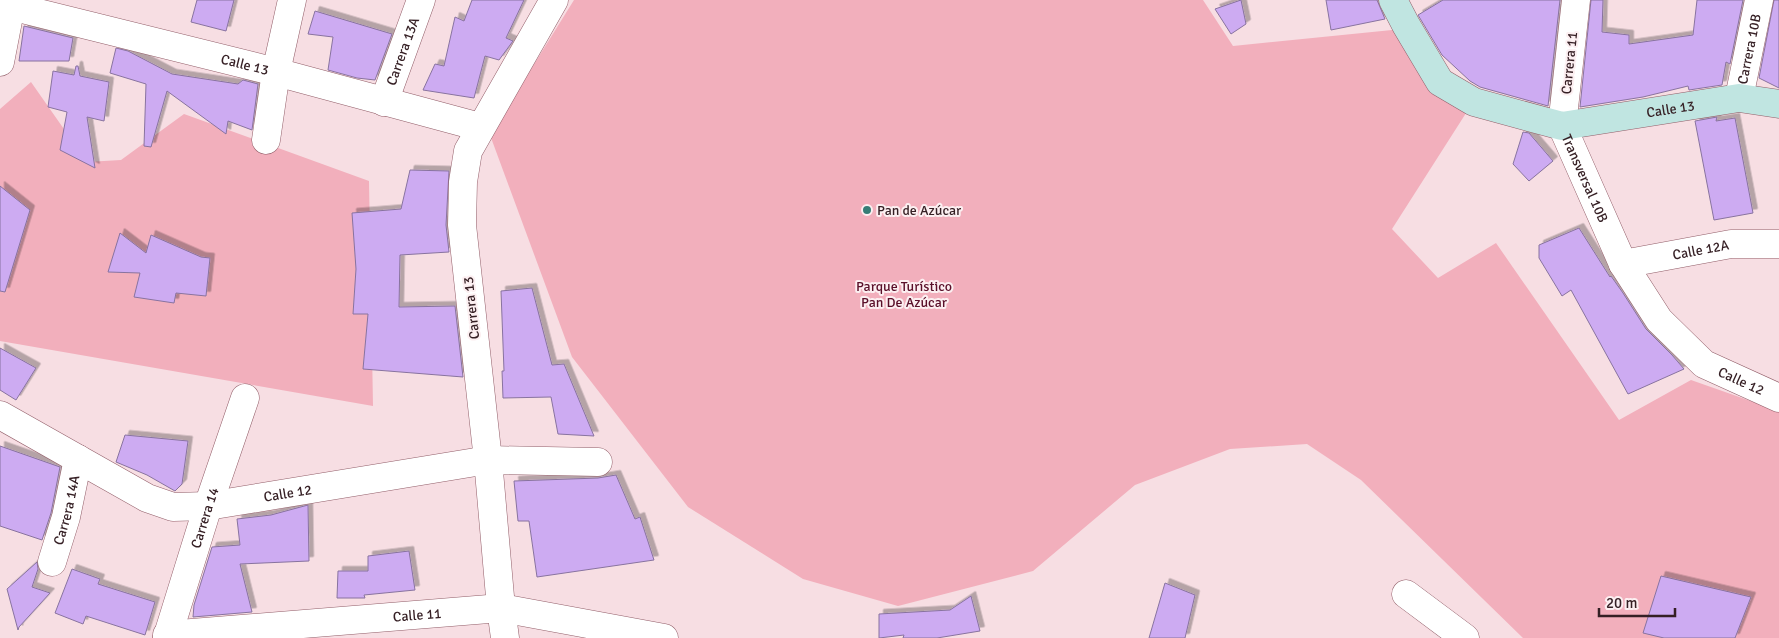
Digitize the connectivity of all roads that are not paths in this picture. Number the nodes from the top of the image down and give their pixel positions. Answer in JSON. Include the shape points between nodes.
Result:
{"nodes":[{"id":1,"x":292,"y":0,"type":"edge"},
{"id":2,"x":421,"y":0,"type":"edge"},
{"id":3,"x":554,"y":0,"type":"edge"},
{"id":4,"x":1394,"y":0,"type":"edge"},
{"id":5,"x":1576,"y":0,"type":"edge"},
{"id":6,"x":1759,"y":0,"type":"edge"},
{"id":7,"x":11,"y":3,"type":"edge"},
{"id":8,"x":0,"y":62,"type":"edge"},
{"id":9,"x":276,"y":72,"type":"junction"},
{"id":10,"x":1739,"y":98,"type":"junction"},
{"id":11,"x":384,"y":102,"type":"junction"},
{"id":12,"x":1779,"y":104,"type":"edge"},
{"id":13,"x":1562,"y":126,"type":"junction"},
{"id":14,"x":480,"y":127,"type":"junction"},
{"id":15,"x":266,"y":140,"type":"dead end"},
{"id":16,"x":1779,"y":244,"type":"edge"},
{"id":17,"x":1623,"y":264,"type":"junction"},
{"id":18,"x":1704,"y":364,"type":"joint"},
{"id":19,"x":245,"y":398,"type":"dead end"},
{"id":20,"x":1779,"y":398,"type":"edge"},
{"id":21,"x":0,"y":415,"type":"edge"},
{"id":22,"x":78,"y":459,"type":"junction"},
{"id":23,"x":488,"y":460,"type":"junction"},
{"id":24,"x":598,"y":462,"type":"dead end"},
{"id":25,"x":208,"y":506,"type":"junction"},
{"id":26,"x":52,"y":562,"type":"dead end"},
{"id":27,"x":1406,"y":594,"type":"dead end"},
{"id":28,"x":501,"y":608,"type":"junction"},
{"id":29,"x":167,"y":636,"type":"edge"},
{"id":30,"x":505,"y":638,"type":"edge"},
{"id":31,"x":664,"y":638,"type":"edge"},
{"id":32,"x":1465,"y":638,"type":"edge"}],
"edges":[{"from":1,"to":9,"type":"street"},
{"from":2,"to":11,"type":"street","name":"Carrera 13A"},
{"from":3,"to":14,"type":"street","name":"Carrera 13"},
{"from":4,"to":13,"type":"street","name":"Transversal 10B","via":[[1440,82],[1474,102]]},
{"from":5,"to":13,"type":"street","name":"Carrera 11"},
{"from":6,"to":10,"type":"street","name":"Carrera 10B"},
{"from":7,"to":8,"type":"street"},
{"from":7,"to":9,"type":"street","name":"Calle 13"},
{"from":9,"to":11,"type":"street","name":"Calle 13"},
{"from":9,"to":15,"type":"street"},
{"from":10,"to":12,"type":"street","name":"Calle 13"},
{"from":10,"to":13,"type":"street","name":"Calle 13"},
{"from":11,"to":14,"type":"street","name":"Calle 13"},
{"from":13,"to":17,"type":"street","name":"Transversal 10B"},
{"from":14,"to":23,"type":"street","name":"Carrera 13","via":[[468,150],[462,224]]},
{"from":16,"to":17,"type":"street","name":"Calle 12A","via":[[1731,244]]},
{"from":17,"to":18,"type":"street","name":"Transversal 10B","via":[[1659,320]]},
{"from":18,"to":20,"type":"street","name":"Calle 12"},
{"from":19,"to":25,"type":"street","name":"Carrera 14"},
{"from":21,"to":22,"type":"street","name":"Calle 12"},
{"from":22,"to":25,"type":"street","name":"Calle 12","via":[[146,498],[173,507]]},
{"from":22,"to":26,"type":"street","name":"Carrera 14A","via":[[66,517]]},
{"from":23,"to":24,"type":"street","name":"Calle 12"},
{"from":23,"to":25,"type":"street","name":"Calle 12"},
{"from":23,"to":28,"type":"street","name":"Carrera 13"},
{"from":25,"to":29,"type":"street","name":"Carrera 14"},
{"from":27,"to":32,"type":"street"},
{"from":28,"to":29,"type":"street","name":"Calle 11"},
{"from":28,"to":30,"type":"street","name":"Carrera 13"},
{"from":28,"to":31,"type":"street","name":"Calle 11"}]}
